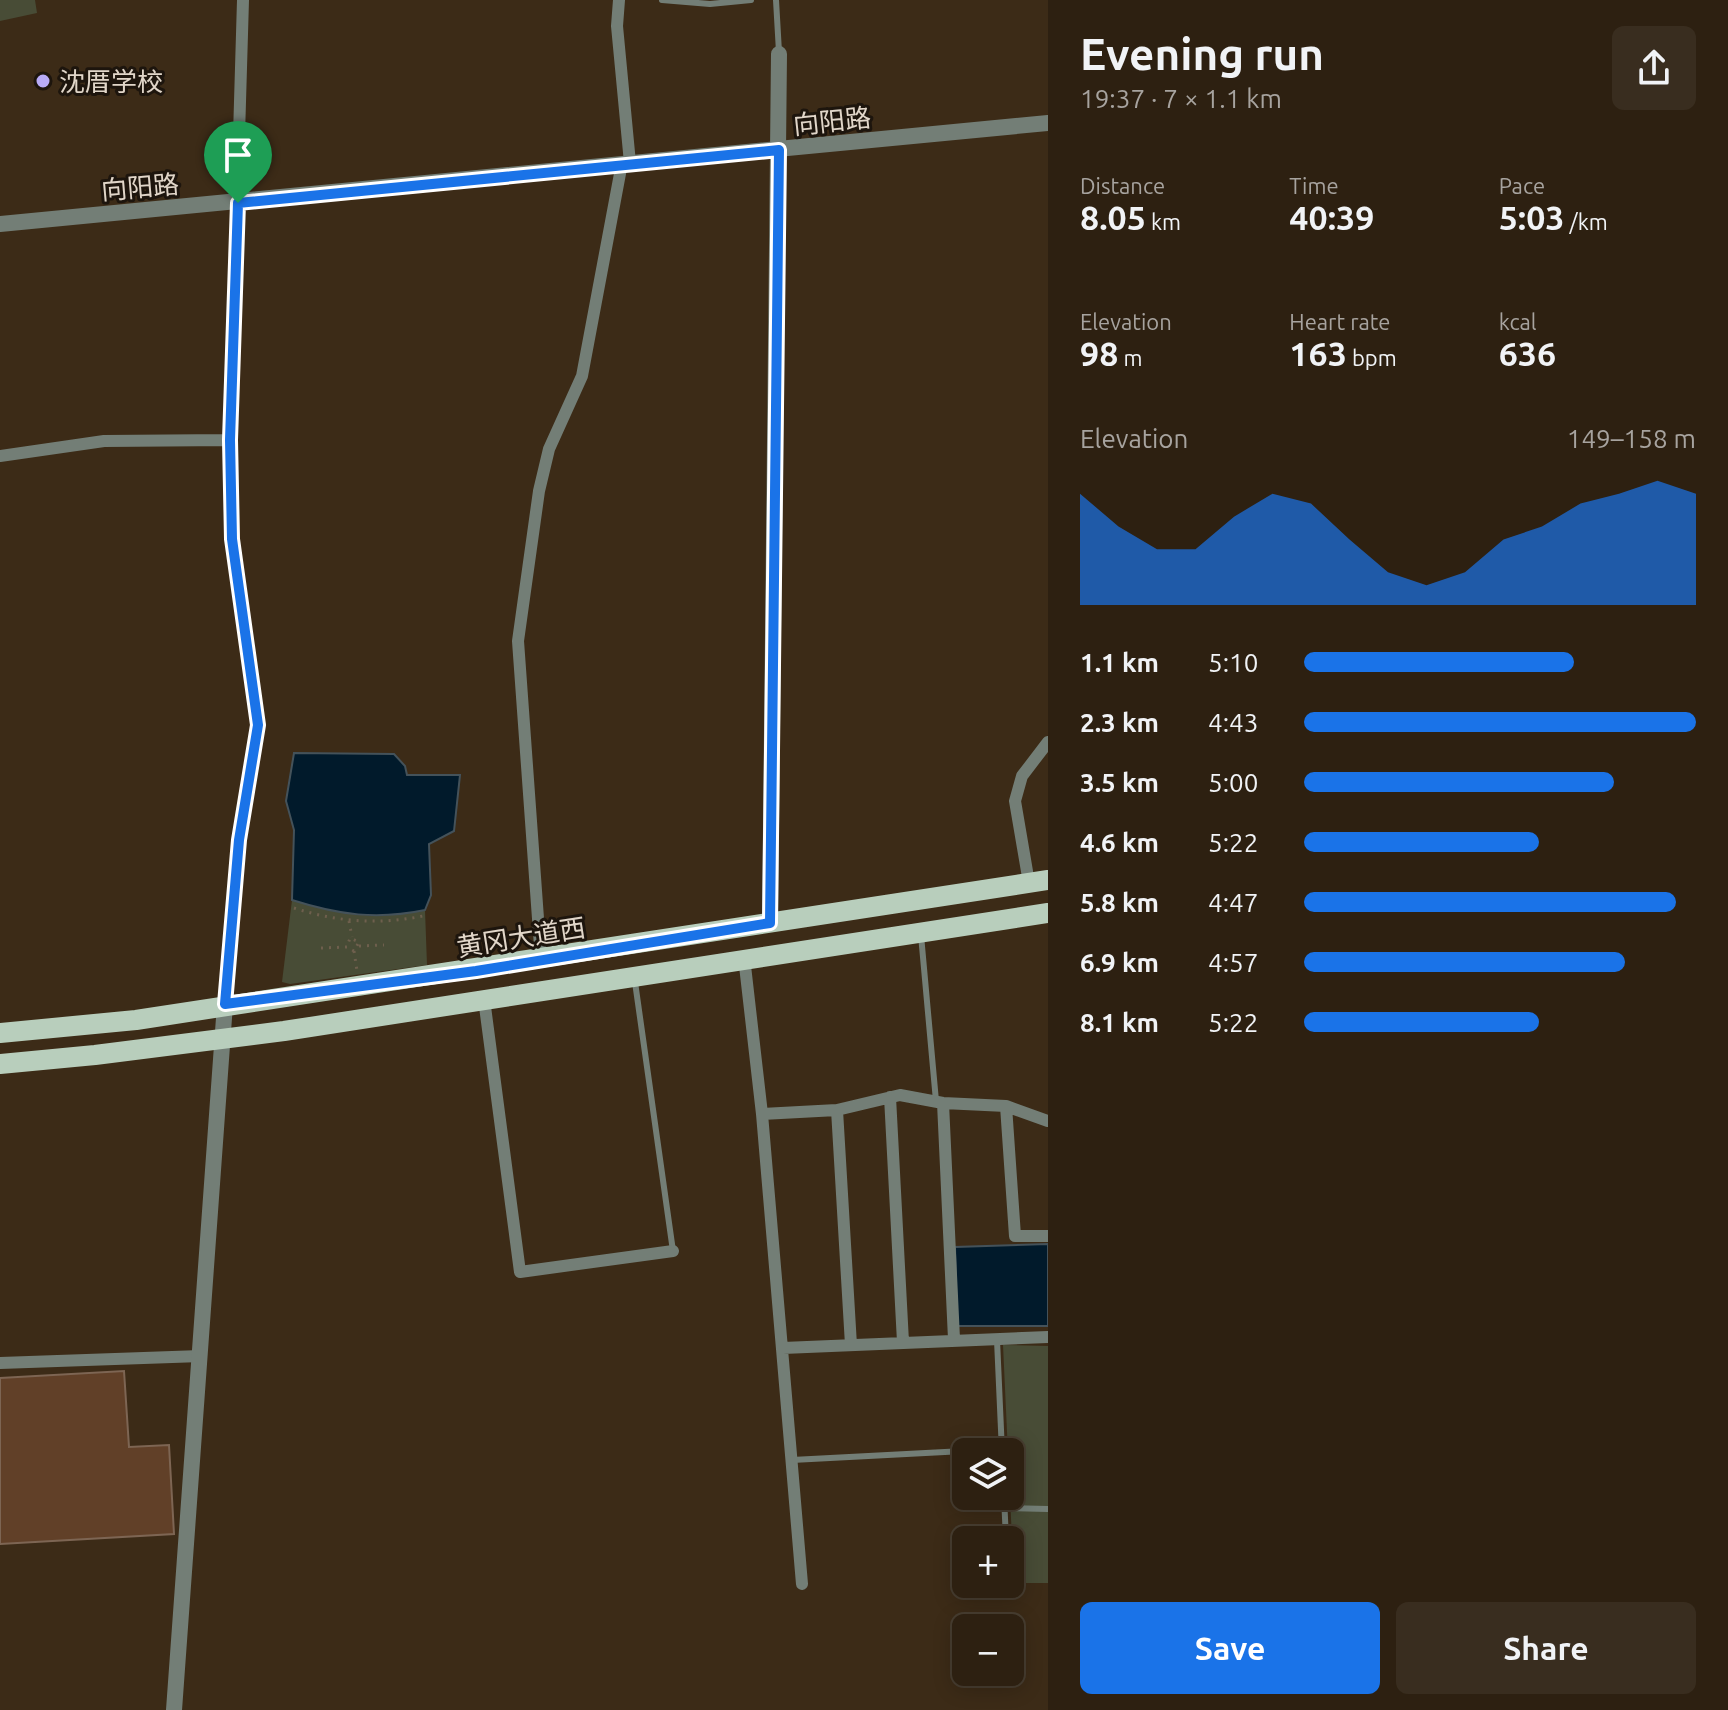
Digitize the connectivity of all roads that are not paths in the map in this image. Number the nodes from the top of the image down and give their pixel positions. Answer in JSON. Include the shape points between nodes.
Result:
{"nodes":[{"id":1,"x":243,"y":0,"type":"edge"},
{"id":2,"x":619,"y":0,"type":"edge"},
{"id":3,"x":662,"y":0,"type":"edge"},
{"id":4,"x":751,"y":0,"type":"edge"},
{"id":5,"x":776,"y":0,"type":"edge"},
{"id":6,"x":779,"y":54,"type":"joint"},
{"id":7,"x":1048,"y":123,"type":"edge"},
{"id":8,"x":779,"y":150,"type":"junction"},
{"id":9,"x":626,"y":163,"type":"junction"},
{"id":10,"x":238,"y":203,"type":"junction"},
{"id":11,"x":0,"y":224,"type":"edge"},
{"id":12,"x":230,"y":440,"type":"junction"},
{"id":13,"x":0,"y":456,"type":"edge"},
{"id":14,"x":1048,"y":742,"type":"edge"},
{"id":15,"x":1038,"y":882,"type":"edge"},
{"id":16,"x":1048,"y":913,"type":"edge"},
{"id":17,"x":770,"y":923,"type":"junction"},
{"id":18,"x":921,"y":931,"type":"junction"},
{"id":19,"x":744,"y":957,"type":"junction"},
{"id":20,"x":541,"y":960,"type":"junction"},
{"id":21,"x":634,"y":975,"type":"junction"},
{"id":22,"x":484,"y":999,"type":"junction"},
{"id":23,"x":225,"y":1004,"type":"junction"},
{"id":24,"x":0,"y":1033,"type":"edge"},
{"id":25,"x":222,"y":1039,"type":"junction"},
{"id":26,"x":0,"y":1064,"type":"edge"},
{"id":27,"x":890,"y":1097,"type":"junction"},
{"id":28,"x":940,"y":1102,"type":"junction"},
{"id":29,"x":1006,"y":1106,"type":"junction"},
{"id":30,"x":837,"y":1110,"type":"junction"},
{"id":31,"x":762,"y":1114,"type":"junction"},
{"id":32,"x":1048,"y":1121,"type":"edge"},
{"id":33,"x":1048,"y":1236,"type":"edge"},
{"id":34,"x":673,"y":1251,"type":"joint"},
{"id":35,"x":996,"y":1336,"type":"junction"},
{"id":36,"x":1048,"y":1337,"type":"edge"},
{"id":37,"x":954,"y":1339,"type":"junction"},
{"id":38,"x":903,"y":1342,"type":"junction"},
{"id":39,"x":851,"y":1345,"type":"junction"},
{"id":40,"x":783,"y":1348,"type":"junction"},
{"id":41,"x":201,"y":1356,"type":"junction"},
{"id":42,"x":0,"y":1363,"type":"edge"},
{"id":43,"x":1001,"y":1438,"type":"edge"},
{"id":44,"x":952,"y":1452,"type":"edge"},
{"id":45,"x":792,"y":1460,"type":"junction"},
{"id":46,"x":1024,"y":1508,"type":"edge"},
{"id":47,"x":1048,"y":1509,"type":"edge"},
{"id":48,"x":802,"y":1584,"type":"dead end"},
{"id":49,"x":174,"y":1710,"type":"edge"}],
"edges":[{"from":1,"to":10,"type":"street"},
{"from":2,"to":9,"type":"street"},
{"from":3,"to":4,"type":"lane"},
{"from":5,"to":6,"type":"lane"},
{"from":6,"to":8,"type":"street"},
{"from":7,"to":8,"type":"street","name":"向阳路"},
{"from":8,"to":9,"type":"street","name":"向阳路"},
{"from":8,"to":17,"type":"street"},
{"from":9,"to":10,"type":"street","name":"向阳路"},
{"from":9,"to":20,"type":"street","via":[[582,376],[549,449],[539,491],[518,641]]},
{"from":10,"to":11,"type":"street","name":"向阳路"},
{"from":10,"to":12,"type":"street"},
{"from":12,"to":13,"type":"street","via":[[104,441]]},
{"from":12,"to":23,"type":"street","via":[[232,539],[258,725],[239,840]]},
{"from":14,"to":15,"type":"street","via":[[1022,776],[1015,801]]},
{"from":15,"to":17,"type":"main road","name":"黄冈大道西"},
{"from":16,"to":18,"type":"main road"},
{"from":17,"to":20,"type":"main road","name":"黄冈大道西"},
{"from":18,"to":19,"type":"main road"},
{"from":18,"to":28,"type":"lane"},
{"from":19,"to":21,"type":"main road"},
{"from":19,"to":31,"type":"street"},
{"from":20,"to":23,"type":"main road","name":"黄冈大道西"},
{"from":21,"to":22,"type":"main road"},
{"from":21,"to":34,"type":"lane"},
{"from":22,"to":25,"type":"main road"},
{"from":22,"to":34,"type":"street","via":[[520,1272]]},
{"from":23,"to":24,"type":"main road","name":"黄冈大道西","via":[[136,1020]]},
{"from":23,"to":25,"type":"street"},
{"from":25,"to":26,"type":"main road"},
{"from":25,"to":41,"type":"street"},
{"from":27,"to":28,"type":"street"},
{"from":27,"to":30,"type":"street"},
{"from":27,"to":38,"type":"street"},
{"from":28,"to":29,"type":"street"},
{"from":28,"to":37,"type":"street"},
{"from":29,"to":32,"type":"street"},
{"from":29,"to":33,"type":"street","via":[[1015,1236]]},
{"from":30,"to":31,"type":"street"},
{"from":30,"to":39,"type":"street"},
{"from":31,"to":40,"type":"street"},
{"from":35,"to":36,"type":"street"},
{"from":35,"to":37,"type":"street"},
{"from":35,"to":43,"type":"lane"},
{"from":37,"to":38,"type":"street"},
{"from":38,"to":39,"type":"street"},
{"from":39,"to":40,"type":"street"},
{"from":40,"to":45,"type":"street"},
{"from":41,"to":42,"type":"street"},
{"from":41,"to":49,"type":"street"},
{"from":44,"to":45,"type":"lane"},
{"from":45,"to":48,"type":"street"},
{"from":46,"to":47,"type":"lane"}]}
